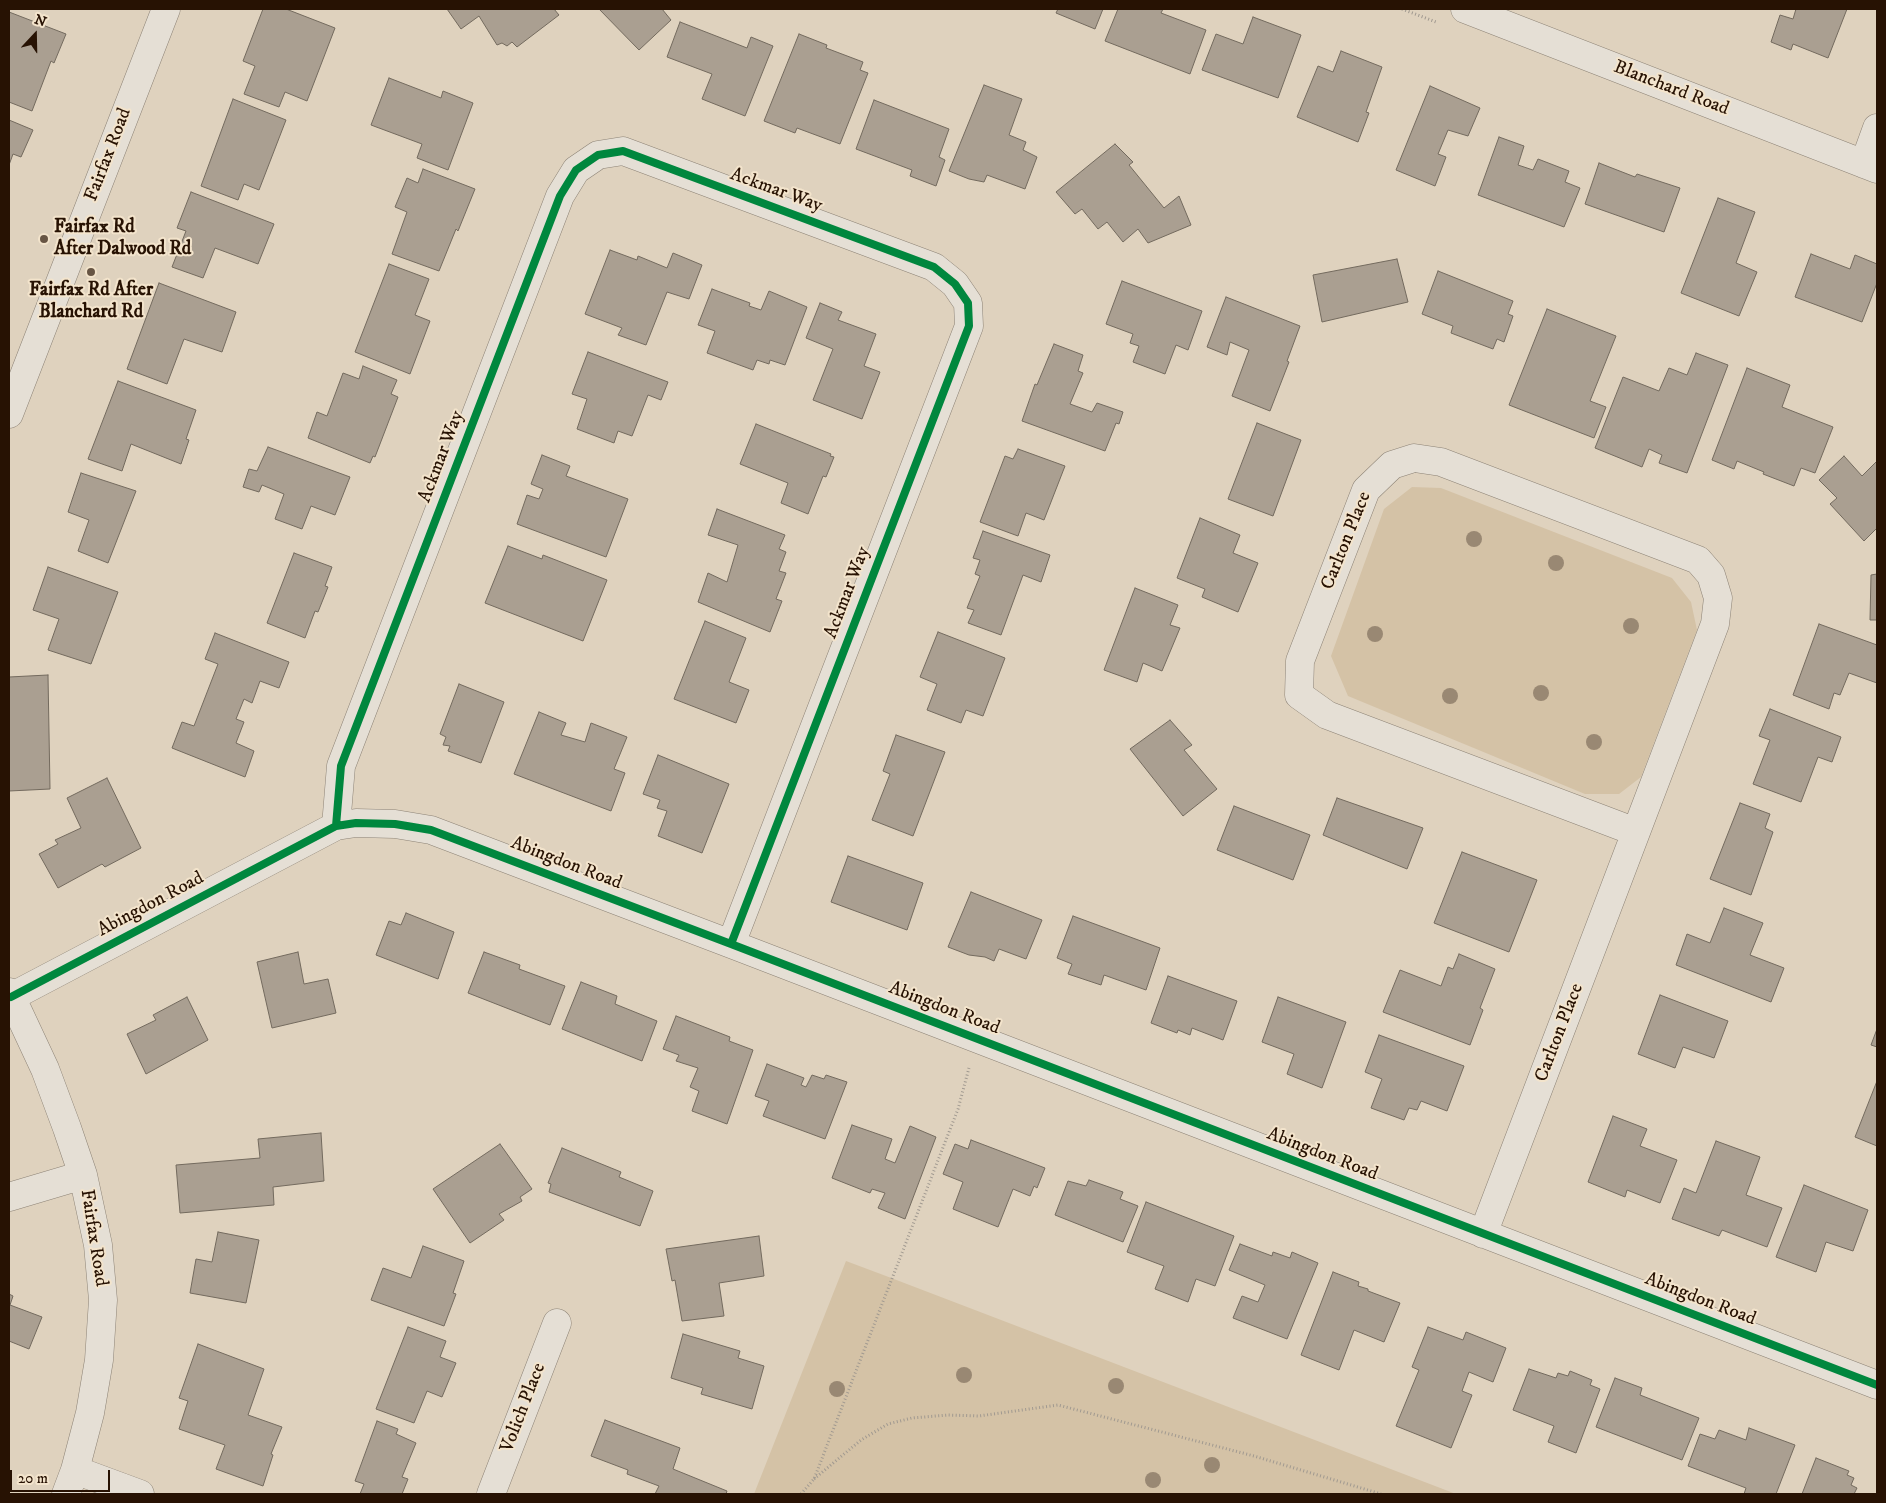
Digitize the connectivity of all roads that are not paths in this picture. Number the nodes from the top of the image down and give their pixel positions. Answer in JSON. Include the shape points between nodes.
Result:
{"nodes":[{"id":1,"x":166,"y":9,"type":"edge"},
{"id":2,"x":1468,"y":9,"type":"edge"},
{"id":3,"x":1877,"y":128,"type":"edge"},
{"id":4,"x":1871,"y":166,"type":"edge"},
{"id":5,"x":9,"y":414,"type":"edge"},
{"id":6,"x":336,"y":826,"type":"junction"},
{"id":7,"x":1636,"y":832,"type":"junction"},
{"id":8,"x":731,"y":944,"type":"junction"},
{"id":9,"x":10,"y":995,"type":"edge"},
{"id":10,"x":83,"y":1175,"type":"junction"},
{"id":11,"x":9,"y":1197,"type":"edge"},
{"id":12,"x":1483,"y":1234,"type":"junction"},
{"id":13,"x":557,"y":1322,"type":"dead end"},
{"id":14,"x":1877,"y":1386,"type":"edge"},
{"id":15,"x":71,"y":1482,"type":"edge"},
{"id":16,"x":140,"y":1494,"type":"edge"},
{"id":17,"x":491,"y":1494,"type":"edge"}],
"edges":[{"from":1,"to":5,"type":"street","name":"Fairfax Road"},
{"from":2,"to":4,"type":"street","name":"Blanchard Road"},
{"from":3,"to":4,"type":"street"},
{"from":6,"to":8,"type":"street","name":"Abingdon Road","via":[[395,824],[432,830]]},
{"from":6,"to":8,"type":"street","name":"Ackmar Way","via":[[341,766],[560,196],[576,170],[598,155],[623,152],[934,267],[955,284],[968,303],[969,326]]},
{"from":6,"to":9,"type":"street","name":"Abingdon Road"},
{"from":7,"to":7,"type":"street","name":"Carlton Place","via":[[1715,624],[1718,598],[1711,575],[1698,560],[1441,462],[1414,458],[1392,465],[1366,490],[1300,661],[1299,695],[1326,715]]},
{"from":7,"to":12,"type":"street","name":"Carlton Place"},
{"from":8,"to":12,"type":"street","name":"Abingdon Road"},
{"from":9,"to":10,"type":"street","name":"Fairfax Road","via":[[45,1070]]},
{"from":10,"to":11,"type":"street"},
{"from":10,"to":15,"type":"street","name":"Fairfax Road","via":[[98,1244],[103,1300],[99,1360],[90,1412]]},
{"from":12,"to":14,"type":"street","name":"Abingdon Road"},
{"from":13,"to":17,"type":"street","name":"Volich Place"},
{"from":15,"to":16,"type":"street"}]}
